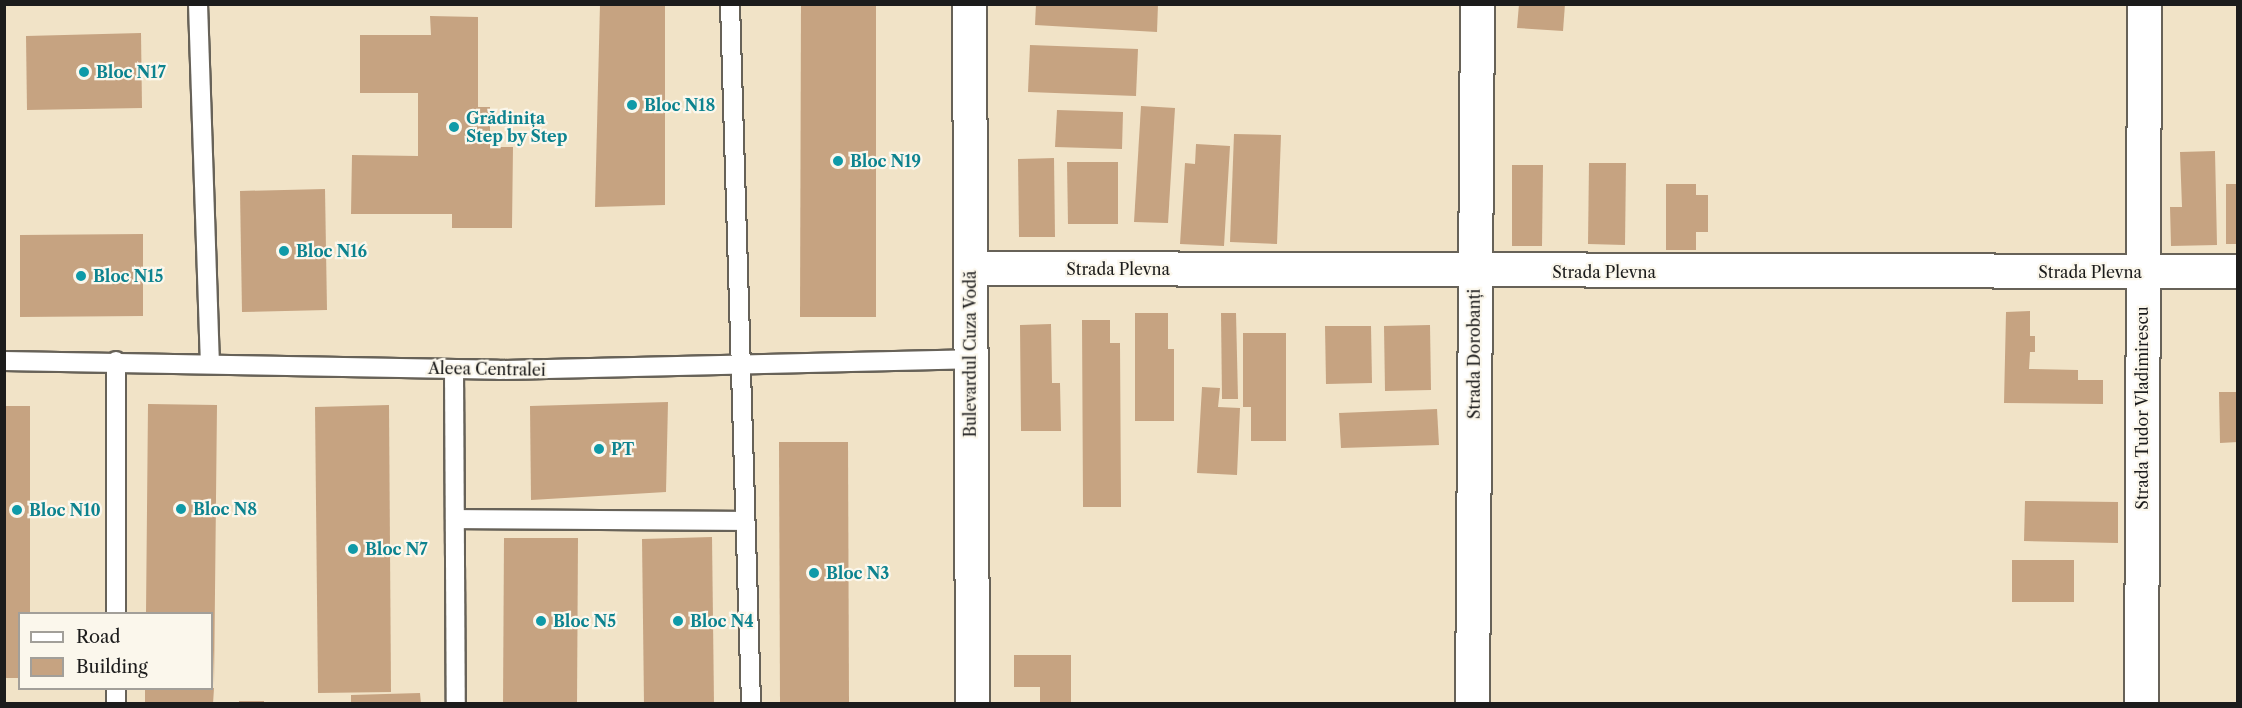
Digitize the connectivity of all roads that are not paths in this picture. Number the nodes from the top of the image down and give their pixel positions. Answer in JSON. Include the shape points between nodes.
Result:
{"nodes":[{"id":1,"x":198,"y":4,"type":"edge"},
{"id":2,"x":730,"y":4,"type":"edge"},
{"id":3,"x":969,"y":4,"type":"edge"},
{"id":4,"x":1476,"y":4,"type":"edge"},
{"id":5,"x":2145,"y":4,"type":"edge"},
{"id":6,"x":970,"y":268,"type":"junction"},
{"id":7,"x":2238,"y":271,"type":"edge"},
{"id":8,"x":1474,"y":272,"type":"junction"},
{"id":9,"x":2142,"y":272,"type":"junction"},
{"id":10,"x":970,"y":358,"type":"junction"},
{"id":11,"x":4,"y":361,"type":"edge"},
{"id":12,"x":116,"y":361,"type":"junction"},
{"id":13,"x":210,"y":362,"type":"junction"},
{"id":14,"x":742,"y":365,"type":"junction"},
{"id":15,"x":453,"y":369,"type":"junction"},
{"id":16,"x":455,"y":519,"type":"junction"},
{"id":17,"x":745,"y":521,"type":"junction"},
{"id":18,"x":116,"y":612,"type":"edge"},
{"id":19,"x":456,"y":704,"type":"edge"},
{"id":20,"x":751,"y":704,"type":"edge"},
{"id":21,"x":972,"y":704,"type":"edge"},
{"id":22,"x":1472,"y":704,"type":"edge"},
{"id":23,"x":2141,"y":704,"type":"edge"}],
"edges":[{"from":1,"to":13,"type":"lane"},
{"from":2,"to":14,"type":"lane"},
{"from":3,"to":6,"type":"street","name":"Bulevardul Cuza Vodă"},
{"from":4,"to":8,"type":"street","name":"Strada Dorobanți"},
{"from":5,"to":9,"type":"street","name":"Strada Tudor Vladimirescu"},
{"from":6,"to":8,"type":"street","name":"Strada Plevna"},
{"from":6,"to":10,"type":"street","name":"Bulevardul Cuza Vodă"},
{"from":7,"to":9,"type":"street","name":"Strada Plevna"},
{"from":8,"to":9,"type":"street","name":"Strada Plevna"},
{"from":8,"to":22,"type":"street","name":"Strada Dorobanți"},
{"from":9,"to":23,"type":"street","name":"Strada Tudor Vladimirescu"},
{"from":10,"to":14,"type":"lane","name":"Aleea Centralei"},
{"from":10,"to":21,"type":"street","name":"Bulevardul Cuza Vodă"},
{"from":11,"to":12,"type":"lane","name":"Aleea Centralei"},
{"from":12,"to":13,"type":"lane","name":"Aleea Centralei"},
{"from":12,"to":18,"type":"lane"},
{"from":13,"to":15,"type":"lane","name":"Aleea Centralei"},
{"from":14,"to":15,"type":"lane","name":"Aleea Centralei"},
{"from":14,"to":17,"type":"lane"},
{"from":15,"to":16,"type":"lane"},
{"from":16,"to":17,"type":"lane"},
{"from":16,"to":19,"type":"lane"},
{"from":17,"to":20,"type":"lane"}]}
